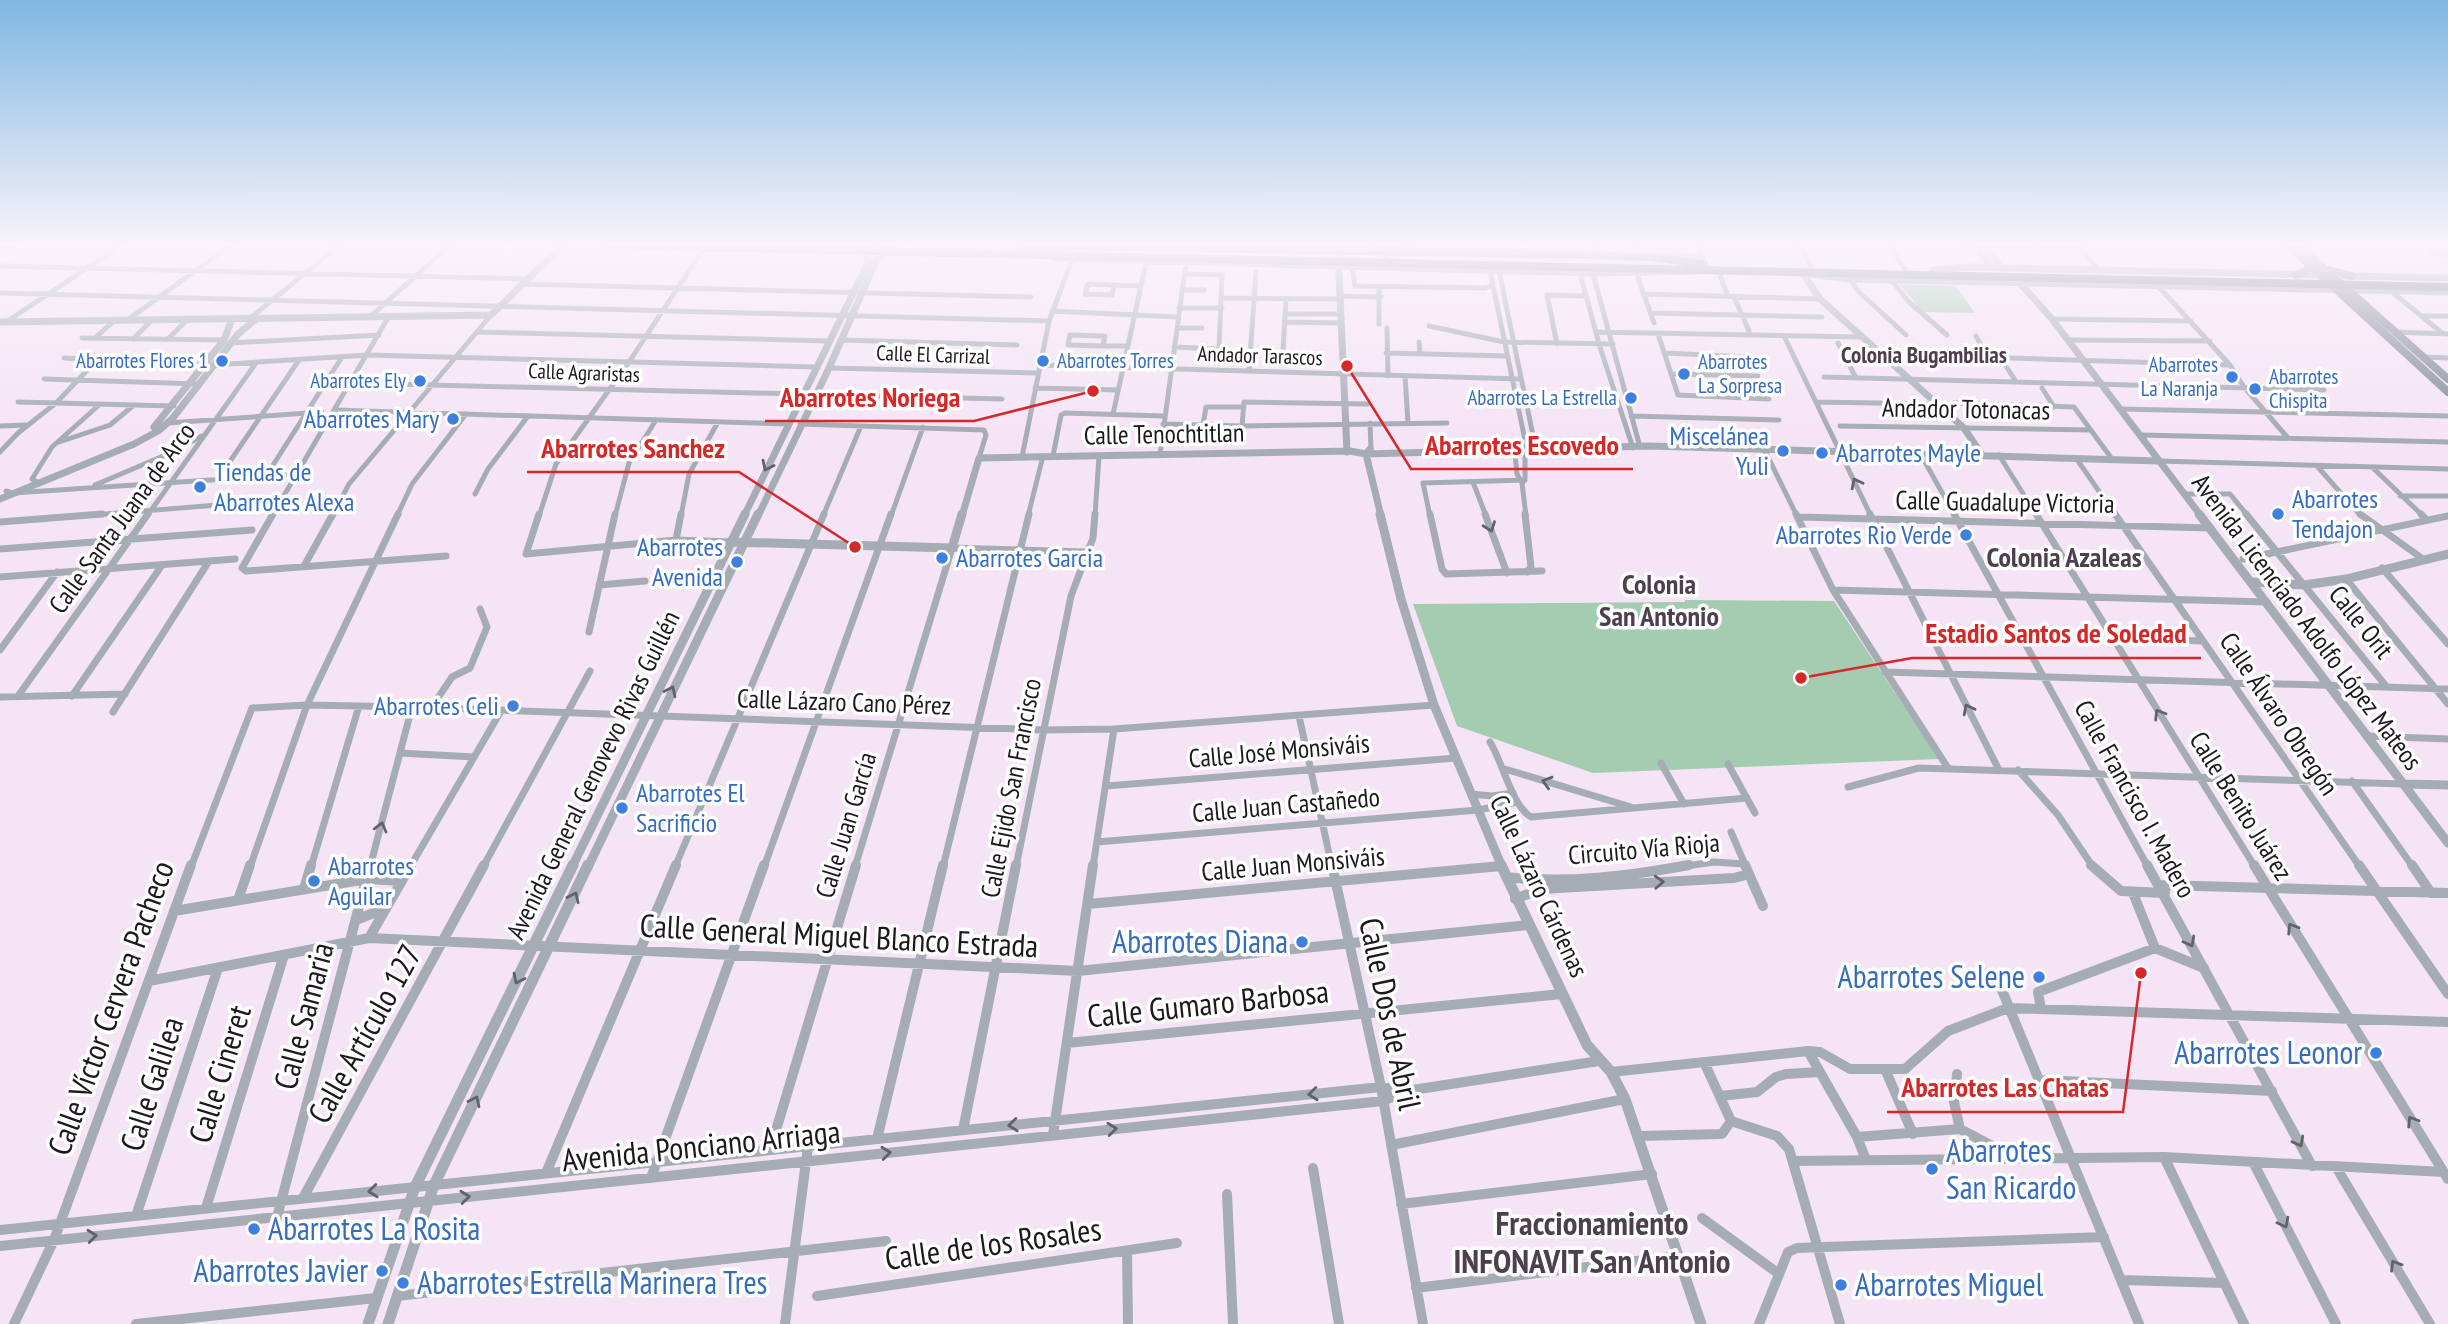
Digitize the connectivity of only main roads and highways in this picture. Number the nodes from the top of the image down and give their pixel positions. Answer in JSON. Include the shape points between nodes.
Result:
{"nodes":[{"id":1,"x":2356,"y":307,"type":"edge"},
{"id":2,"x":2367,"y":307,"type":"edge"},
{"id":3,"x":2445,"y":383,"type":"edge"},
{"id":4,"x":2448,"y":392,"type":"edge"}],
"edges":[{"from":1,"to":3,"type":"main road"},
{"from":2,"to":3,"type":"main road"},
{"from":3,"to":4,"type":"main road"}]}
